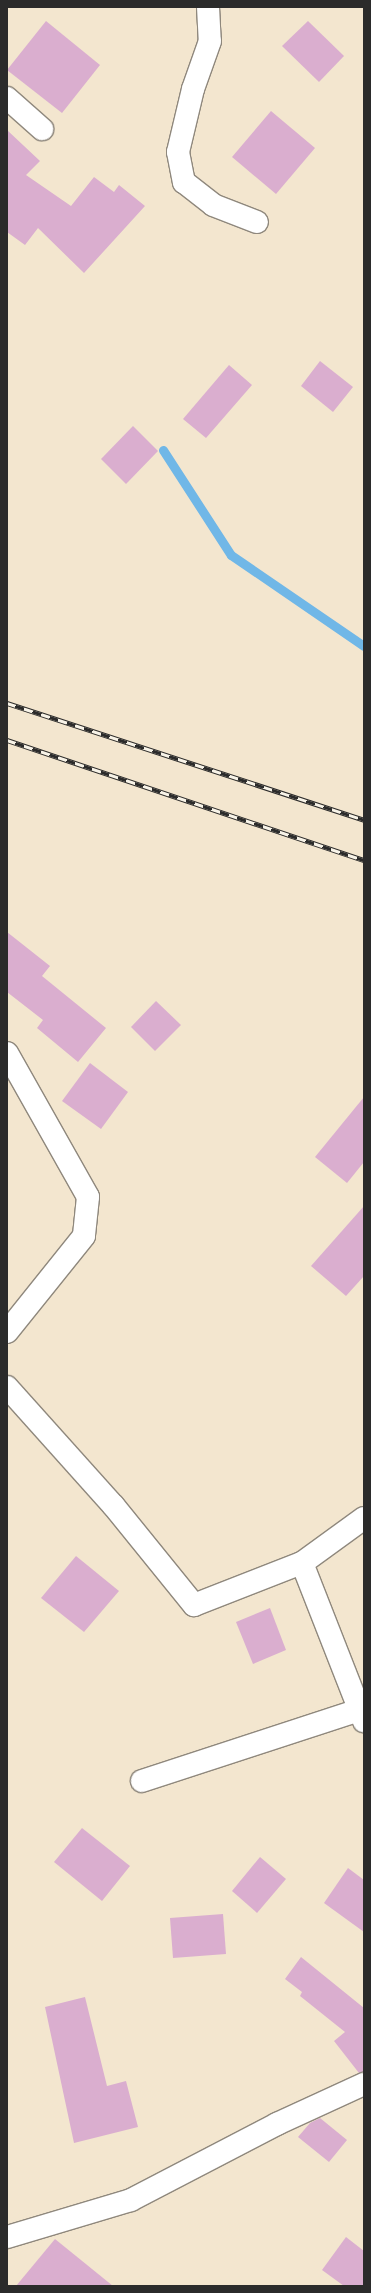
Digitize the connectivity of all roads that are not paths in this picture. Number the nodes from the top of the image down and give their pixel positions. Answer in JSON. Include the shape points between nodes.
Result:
{"nodes":[{"id":1,"x":208,"y":7,"type":"edge"},
{"id":2,"x":7,"y":98,"type":"edge"},
{"id":3,"x":42,"y":129,"type":"dead end"},
{"id":4,"x":257,"y":222,"type":"dead end"},
{"id":5,"x":7,"y":1053,"type":"edge"},
{"id":6,"x":7,"y":1332,"type":"edge"},
{"id":7,"x":7,"y":1387,"type":"edge"},
{"id":8,"x":364,"y":1518,"type":"edge"},
{"id":9,"x":302,"y":1563,"type":"junction"},
{"id":10,"x":362,"y":1715,"type":"edge"},
{"id":11,"x":142,"y":1781,"type":"dead end"},
{"id":12,"x":364,"y":2084,"type":"edge"},
{"id":13,"x":7,"y":2237,"type":"edge"}],
"edges":[{"from":1,"to":4,"type":"street","via":[[210,41],[193,89],[178,152],[184,182],[213,205]]},
{"from":2,"to":3,"type":"street"},
{"from":5,"to":6,"type":"street","via":[[88,1197],[84,1236]]},
{"from":7,"to":9,"type":"street","via":[[113,1505],[194,1604]]},
{"from":8,"to":9,"type":"street"},
{"from":9,"to":10,"type":"street"},
{"from":10,"to":11,"type":"street"},
{"from":12,"to":13,"type":"street","via":[[277,2124],[131,2200]]}]}
